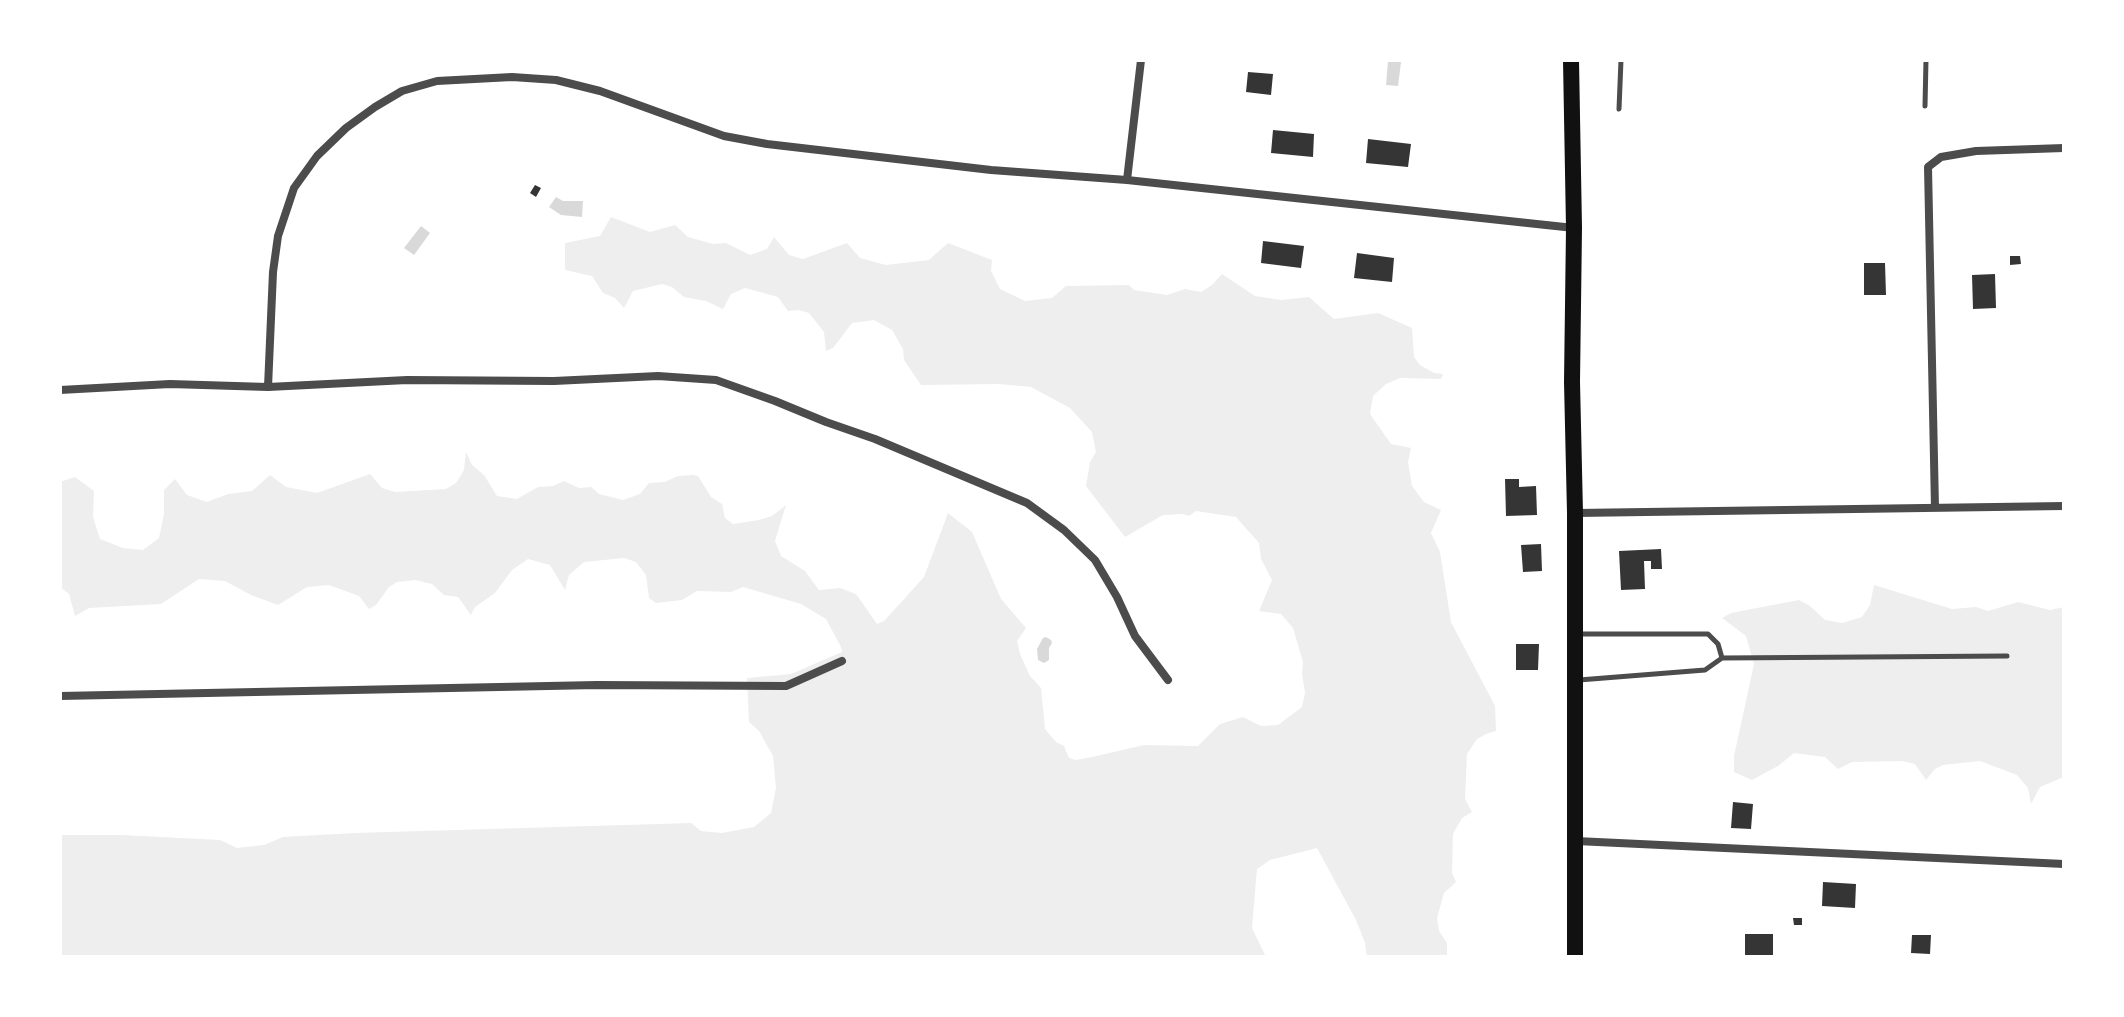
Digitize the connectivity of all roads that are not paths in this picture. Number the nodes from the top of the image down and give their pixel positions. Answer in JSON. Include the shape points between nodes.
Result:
{"nodes":[{"id":1,"x":1141,"y":60,"type":"edge"},
{"id":2,"x":1571,"y":60,"type":"edge"},
{"id":3,"x":1621,"y":60,"type":"edge"},
{"id":4,"x":1926,"y":60,"type":"edge"},
{"id":5,"x":1925,"y":106,"type":"dead end"},
{"id":6,"x":1619,"y":109,"type":"dead end"},
{"id":7,"x":2064,"y":148,"type":"edge"},
{"id":8,"x":1127,"y":180,"type":"junction"},
{"id":9,"x":1574,"y":228,"type":"junction"},
{"id":10,"x":268,"y":387,"type":"junction"},
{"id":11,"x":60,"y":390,"type":"edge"},
{"id":12,"x":2064,"y":506,"type":"edge"},
{"id":13,"x":1935,"y":508,"type":"junction"},
{"id":14,"x":1575,"y":513,"type":"junction"},
{"id":15,"x":1574,"y":634,"type":"junction"},
{"id":16,"x":2007,"y":656,"type":"dead end"},
{"id":17,"x":1722,"y":658,"type":"junction"},
{"id":18,"x":842,"y":661,"type":"dead end"},
{"id":19,"x":1168,"y":680,"type":"dead end"},
{"id":20,"x":1574,"y":681,"type":"junction"},
{"id":21,"x":60,"y":696,"type":"edge"},
{"id":22,"x":1576,"y":841,"type":"junction"},
{"id":23,"x":2064,"y":864,"type":"edge"},
{"id":24,"x":1575,"y":957,"type":"edge"}],
"edges":[{"from":1,"to":8,"type":"street"},
{"from":2,"to":9,"type":"main road"},
{"from":3,"to":6,"type":"lane"},
{"from":4,"to":5,"type":"lane"},
{"from":7,"to":13,"type":"street","via":[[1976,151],[1941,157],[1928,167]]},
{"from":8,"to":9,"type":"street"},
{"from":8,"to":10,"type":"street","via":[[767,144],[724,136],[556,80],[437,81],[402,91],[356,121],[317,156],[294,188],[273,272]]},
{"from":9,"to":14,"type":"main road"},
{"from":10,"to":11,"type":"street","via":[[170,384]]},
{"from":10,"to":19,"type":"street","via":[[658,376],[716,380],[1027,503],[1095,560],[1135,636]]},
{"from":12,"to":13,"type":"street"},
{"from":13,"to":14,"type":"street"},
{"from":14,"to":15,"type":"main road"},
{"from":15,"to":17,"type":"lane","via":[[1708,634]]},
{"from":15,"to":20,"type":"main road"},
{"from":16,"to":17,"type":"lane"},
{"from":17,"to":20,"type":"lane","via":[[1705,670]]},
{"from":18,"to":21,"type":"street","via":[[786,686]]},
{"from":20,"to":22,"type":"main road"},
{"from":22,"to":23,"type":"street"},
{"from":22,"to":24,"type":"main road"}]}
